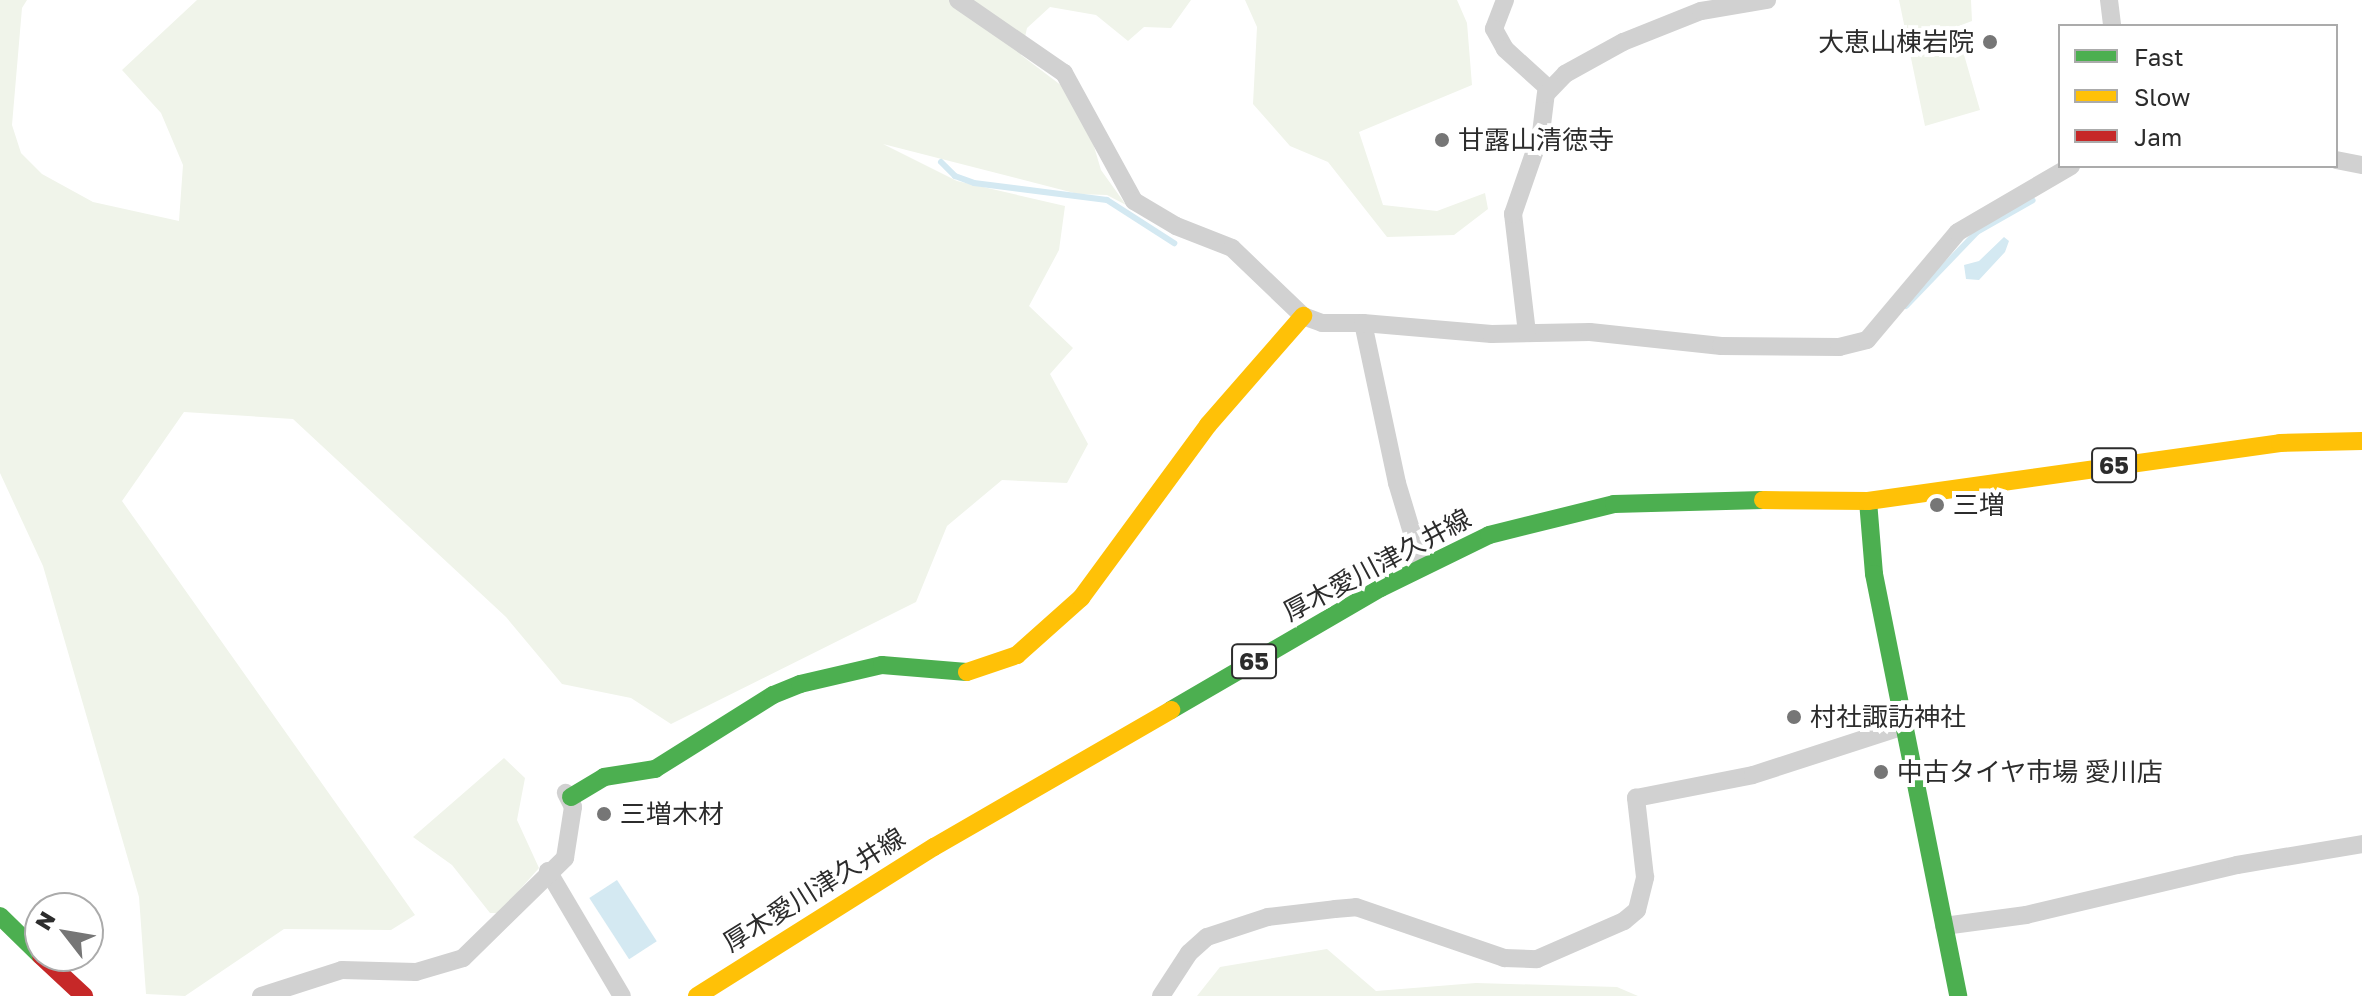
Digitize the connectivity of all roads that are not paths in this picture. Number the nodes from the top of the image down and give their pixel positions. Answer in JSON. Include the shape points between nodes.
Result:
{"nodes":[{"id":1,"x":958,"y":0,"type":"edge"},
{"id":2,"x":1505,"y":0,"type":"edge"},
{"id":3,"x":1767,"y":0,"type":"edge"},
{"id":4,"x":2109,"y":0,"type":"edge"},
{"id":5,"x":2112,"y":24,"type":"edge"},
{"id":6,"x":1549,"y":89,"type":"junction"},
{"id":7,"x":2338,"y":160,"type":"edge"},
{"id":8,"x":2362,"y":165,"type":"edge"},
{"id":9,"x":2068,"y":168,"type":"edge"},
{"id":10,"x":1303,"y":316,"type":"junction"},
{"id":11,"x":1363,"y":323,"type":"junction"},
{"id":12,"x":1527,"y":333,"type":"junction"},
{"id":13,"x":2362,"y":441,"type":"edge"},
{"id":14,"x":1868,"y":501,"type":"junction"},
{"id":15,"x":1422,"y":566,"type":"junction"},
{"id":16,"x":1904,"y":726,"type":"junction"},
{"id":17,"x":568,"y":795,"type":"joint"},
{"id":18,"x":2362,"y":844,"type":"edge"},
{"id":19,"x":548,"y":871,"type":"junction"},
{"id":20,"x":0,"y":916,"type":"edge"},
{"id":21,"x":1944,"y":926,"type":"junction"},
{"id":22,"x":24,"y":939,"type":"edge"},
{"id":23,"x":59,"y":972,"type":"edge"},
{"id":24,"x":84,"y":996,"type":"edge"},
{"id":25,"x":261,"y":996,"type":"edge"},
{"id":26,"x":622,"y":996,"type":"edge"},
{"id":27,"x":697,"y":996,"type":"edge"},
{"id":28,"x":1161,"y":996,"type":"edge"},
{"id":29,"x":1958,"y":996,"type":"edge"}],
"edges":[{"from":1,"to":10,"type":"street","via":[[1064,73],[1134,201],[1176,226],[1232,248]]},
{"from":2,"to":6,"type":"street","via":[[1494,29],[1505,49]]},
{"from":3,"to":6,"type":"street","via":[[1701,11],[1623,42],[1565,74]]},
{"from":4,"to":5,"type":"street"},
{"from":6,"to":12,"type":"street","via":[[1513,214]]},
{"from":7,"to":8,"type":"street"},
{"from":9,"to":12,"type":"street","via":[[1958,232],[1867,340],[1794,350],[1590,332]]},
{"from":10,"to":11,"type":"street","via":[[1322,323]]},
{"from":10,"to":17,"type":"main road","via":[[1208,425],[1081,598],[1017,655],[991,668],[957,674],[872,666],[800,684],[773,695],[655,769],[604,777]]},
{"from":11,"to":12,"type":"street"},
{"from":11,"to":15,"type":"street","via":[[1394,469]]},
{"from":13,"to":14,"type":"main road","name":"厚木愛川津久井線","number":"65","via":[[2280,443]]},
{"from":14,"to":15,"type":"main road","name":"厚木愛川津久井線","number":"65","via":[[1672,499],[1582,508],[1489,535]]},
{"from":14,"to":16,"type":"main road","via":[[1874,574]]},
{"from":15,"to":27,"type":"main road","name":"厚木愛川津久井線","number":"65","via":[[913,859]]},
{"from":16,"to":21,"type":"main road"},
{"from":16,"to":28,"type":"street","via":[[1753,775],[1636,798],[1645,877],[1637,910],[1624,921],[1537,959],[1504,958],[1356,907],[1335,909],[1268,917],[1207,937],[1189,953]]},
{"from":17,"to":19,"type":"street","via":[[565,858]]},
{"from":18,"to":21,"type":"street","via":[[2237,865],[2026,915]]},
{"from":19,"to":25,"type":"street","via":[[479,944],[448,966],[416,972],[342,970]]},
{"from":19,"to":26,"type":"street"},
{"from":20,"to":22,"type":"main road"},
{"from":21,"to":29,"type":"main road"},
{"from":23,"to":24,"type":"main road"}]}
